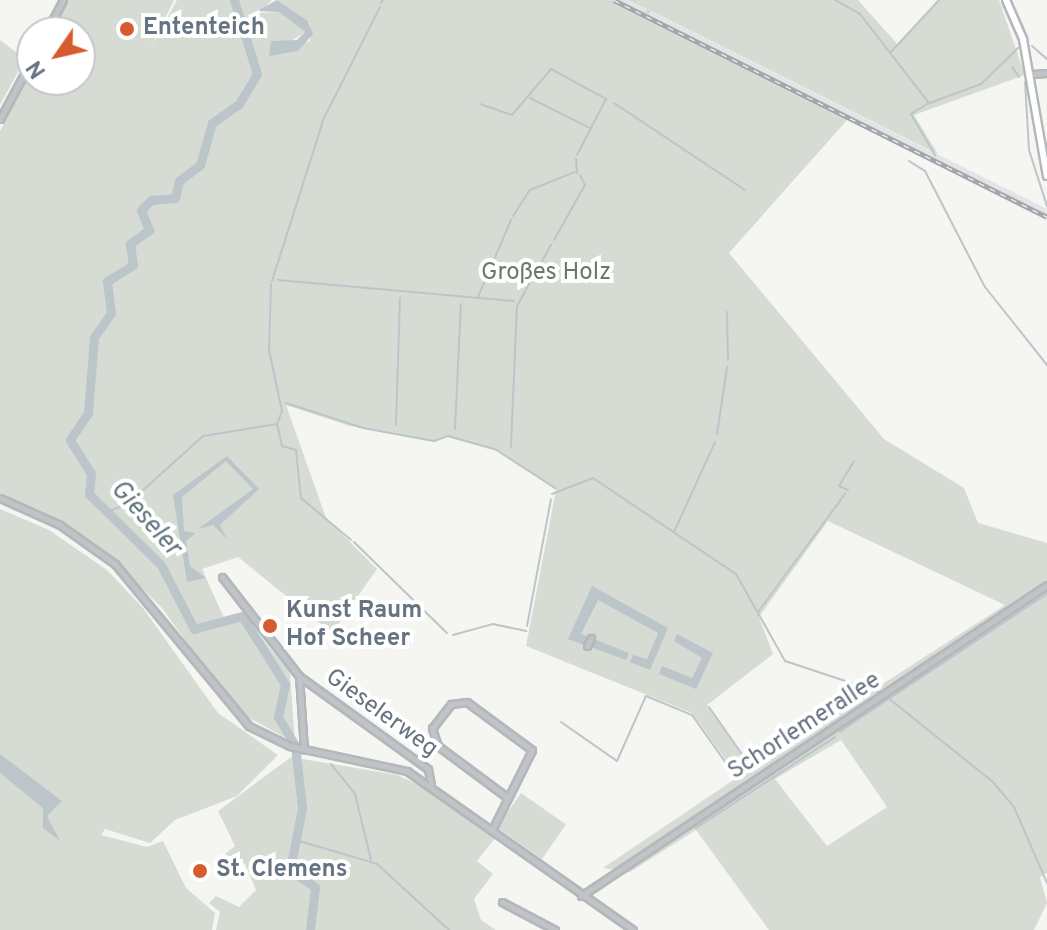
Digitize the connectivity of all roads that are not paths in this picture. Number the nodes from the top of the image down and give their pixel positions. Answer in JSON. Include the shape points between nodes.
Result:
{"nodes":[{"id":1,"x":1006,"y":0,"type":"edge"},
{"id":2,"x":1047,"y":73,"type":"edge"},
{"id":3,"x":1031,"y":74,"type":"junction"},
{"id":4,"x":16,"y":89,"type":"edge"},
{"id":5,"x":0,"y":119,"type":"edge"},
{"id":6,"x":1047,"y":176,"type":"edge"},
{"id":7,"x":0,"y":498,"type":"edge"},
{"id":8,"x":222,"y":577,"type":"dead end"},
{"id":9,"x":1047,"y":585,"type":"edge"},
{"id":10,"x":591,"y":638,"type":"dead end"},
{"id":11,"x":587,"y":646,"type":"dead end"},
{"id":12,"x":299,"y":676,"type":"junction"},
{"id":13,"x":302,"y":750,"type":"junction"},
{"id":14,"x":431,"y":784,"type":"junction"},
{"id":15,"x":508,"y":798,"type":"junction"},
{"id":16,"x":493,"y":828,"type":"junction"},
{"id":17,"x":581,"y":896,"type":"junction"},
{"id":18,"x":502,"y":902,"type":"dead end"},
{"id":19,"x":555,"y":930,"type":"edge"},
{"id":20,"x":633,"y":930,"type":"edge"}],
"edges":[{"from":1,"to":3,"type":"main road"},
{"from":2,"to":3,"type":"street"},
{"from":3,"to":6,"type":"main road"},
{"from":4,"to":5,"type":"street"},
{"from":7,"to":13,"type":"street","via":[[60,525],[115,564],[233,713]]},
{"from":8,"to":12,"type":"street","name":"Gieselerweg","via":[[262,638]]},
{"from":9,"to":17,"type":"street","name":"Schorlemerallee"},
{"from":10,"to":11,"type":"street"},
{"from":12,"to":13,"type":"street","name":"Gieselerweg"},
{"from":12,"to":14,"type":"street","name":"Gieselerweg","via":[[428,769]]},
{"from":13,"to":14,"type":"street","via":[[381,762]]},
{"from":14,"to":16,"type":"street"},
{"from":15,"to":15,"type":"street","via":[[438,746],[435,722],[451,704],[467,702],[532,750]]},
{"from":15,"to":16,"type":"street"},
{"from":16,"to":17,"type":"street"},
{"from":17,"to":20,"type":"street"},
{"from":18,"to":19,"type":"street"}]}
